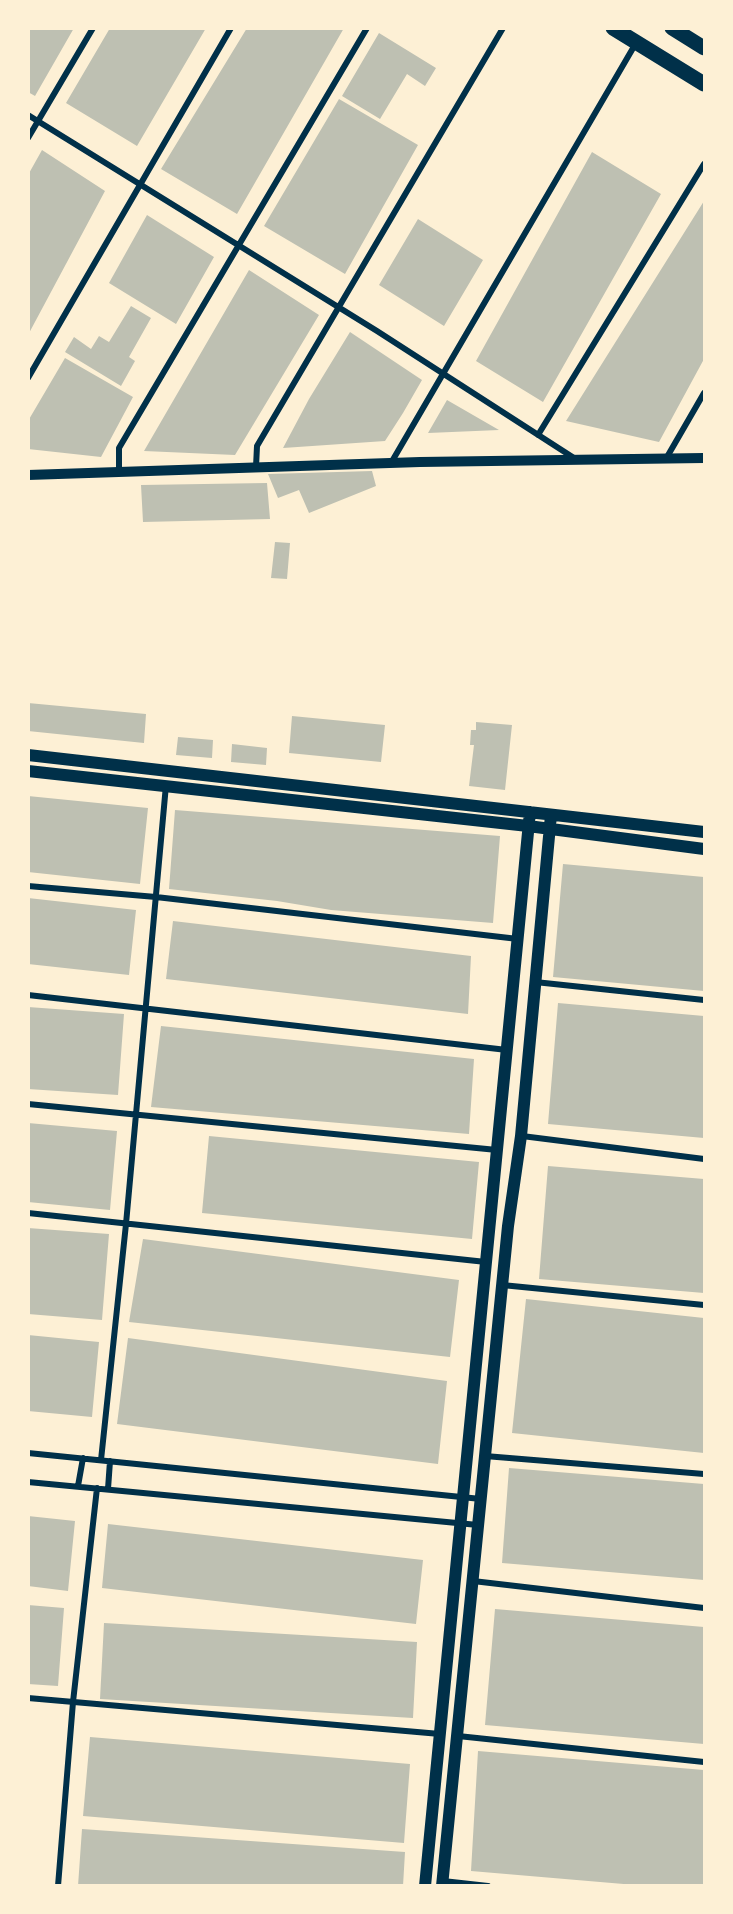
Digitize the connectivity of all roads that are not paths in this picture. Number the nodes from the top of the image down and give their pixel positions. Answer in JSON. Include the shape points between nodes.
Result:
{"nodes":[{"id":1,"x":93,"y":28,"type":"edge"},
{"id":2,"x":231,"y":28,"type":"edge"},
{"id":3,"x":367,"y":28,"type":"edge"},
{"id":4,"x":503,"y":28,"type":"edge"},
{"id":5,"x":613,"y":28,"type":"edge"},
{"id":6,"x":672,"y":28,"type":"edge"},
{"id":7,"x":636,"y":42,"type":"junction"},
{"id":8,"x":705,"y":48,"type":"edge"},
{"id":9,"x":705,"y":84,"type":"edge"},
{"id":10,"x":28,"y":115,"type":"edge"},
{"id":11,"x":39,"y":122,"type":"junction"},
{"id":12,"x":28,"y":138,"type":"edge"},
{"id":13,"x":705,"y":164,"type":"edge"},
{"id":14,"x":140,"y":184,"type":"junction"},
{"id":15,"x":240,"y":246,"type":"junction"},
{"id":16,"x":339,"y":308,"type":"junction"},
{"id":17,"x":444,"y":374,"type":"junction"},
{"id":18,"x":28,"y":378,"type":"edge"},
{"id":19,"x":705,"y":393,"type":"edge"},
{"id":20,"x":538,"y":435,"type":"junction"},
{"id":21,"x":667,"y":457,"type":"junction"},
{"id":22,"x":705,"y":458,"type":"edge"},
{"id":23,"x":576,"y":459,"type":"junction"},
{"id":24,"x":391,"y":463,"type":"junction"},
{"id":25,"x":256,"y":467,"type":"junction"},
{"id":26,"x":119,"y":470,"type":"junction"},
{"id":27,"x":28,"y":475,"type":"edge"},
{"id":28,"x":28,"y":755,"type":"edge"},
{"id":29,"x":28,"y":771,"type":"edge"},
{"id":30,"x":166,"y":785,"type":"junction"},
{"id":31,"x":530,"y":812,"type":"junction"},
{"id":32,"x":551,"y":815,"type":"junction"},
{"id":33,"x":528,"y":826,"type":"junction"},
{"id":34,"x":549,"y":829,"type":"junction"},
{"id":35,"x":705,"y":832,"type":"edge"},
{"id":36,"x":705,"y":849,"type":"edge"},
{"id":37,"x":28,"y":886,"type":"edge"},
{"id":38,"x":156,"y":897,"type":"junction"},
{"id":39,"x":518,"y":939,"type":"junction"},
{"id":40,"x":535,"y":982,"type":"junction"},
{"id":41,"x":28,"y":994,"type":"edge"},
{"id":42,"x":705,"y":999,"type":"edge"},
{"id":43,"x":145,"y":1009,"type":"junction"},
{"id":44,"x":511,"y":1010,"type":"junction"},
{"id":45,"x":531,"y":1012,"type":"junction"},
{"id":46,"x":507,"y":1050,"type":"junction"},
{"id":47,"x":28,"y":1104,"type":"edge"},
{"id":48,"x":135,"y":1114,"type":"junction"},
{"id":49,"x":521,"y":1136,"type":"junction"},
{"id":50,"x":497,"y":1149,"type":"junction"},
{"id":51,"x":705,"y":1159,"type":"edge"},
{"id":52,"x":28,"y":1213,"type":"edge"},
{"id":53,"x":126,"y":1224,"type":"junction"},
{"id":54,"x":490,"y":1224,"type":"junction"},
{"id":55,"x":508,"y":1226,"type":"junction"},
{"id":56,"x":486,"y":1262,"type":"junction"},
{"id":57,"x":502,"y":1286,"type":"junction"},
{"id":58,"x":705,"y":1305,"type":"edge"},
{"id":59,"x":28,"y":1452,"type":"edge"},
{"id":60,"x":485,"y":1456,"type":"junction"},
{"id":61,"x":83,"y":1458,"type":"junction"},
{"id":62,"x":101,"y":1460,"type":"junction"},
{"id":63,"x":110,"y":1461,"type":"junction"},
{"id":64,"x":705,"y":1474,"type":"edge"},
{"id":65,"x":28,"y":1482,"type":"edge"},
{"id":66,"x":78,"y":1486,"type":"junction"},
{"id":67,"x":97,"y":1488,"type":"junction"},
{"id":68,"x":108,"y":1489,"type":"junction"},
{"id":69,"x":463,"y":1497,"type":"junction"},
{"id":70,"x":481,"y":1499,"type":"junction"},
{"id":71,"x":460,"y":1524,"type":"junction"},
{"id":72,"x":478,"y":1525,"type":"junction"},
{"id":73,"x":473,"y":1581,"type":"junction"},
{"id":74,"x":705,"y":1608,"type":"edge"},
{"id":75,"x":28,"y":1698,"type":"edge"},
{"id":76,"x":74,"y":1702,"type":"junction"},
{"id":77,"x":440,"y":1734,"type":"junction"},
{"id":78,"x":457,"y":1736,"type":"junction"},
{"id":79,"x":705,"y":1762,"type":"edge"},
{"id":80,"x":435,"y":1779,"type":"junction"},
{"id":81,"x":453,"y":1781,"type":"junction"},
{"id":82,"x":442,"y":1883,"type":"edge"},
{"id":83,"x":58,"y":1886,"type":"edge"},
{"id":84,"x":425,"y":1886,"type":"edge"},
{"id":85,"x":488,"y":1886,"type":"edge"}],
"edges":[{"from":1,"to":11,"type":"street"},
{"from":2,"to":14,"type":"street"},
{"from":3,"to":15,"type":"street"},
{"from":4,"to":16,"type":"street"},
{"from":5,"to":7,"type":"main road"},
{"from":6,"to":8,"type":"main road"},
{"from":7,"to":9,"type":"main road"},
{"from":7,"to":17,"type":"street"},
{"from":10,"to":11,"type":"street"},
{"from":11,"to":12,"type":"street"},
{"from":11,"to":14,"type":"street"},
{"from":13,"to":20,"type":"street"},
{"from":14,"to":15,"type":"street"},
{"from":14,"to":18,"type":"street"},
{"from":15,"to":16,"type":"street"},
{"from":15,"to":26,"type":"street","via":[[119,448]]},
{"from":16,"to":17,"type":"street"},
{"from":16,"to":25,"type":"street","via":[[257,446]]},
{"from":17,"to":20,"type":"street"},
{"from":17,"to":24,"type":"street"},
{"from":19,"to":21,"type":"street"},
{"from":20,"to":23,"type":"street"},
{"from":21,"to":22,"type":"street"},
{"from":21,"to":23,"type":"street"},
{"from":23,"to":24,"type":"street"},
{"from":24,"to":25,"type":"street"},
{"from":25,"to":26,"type":"street"},
{"from":26,"to":27,"type":"street"},
{"from":28,"to":31,"type":"main road"},
{"from":29,"to":30,"type":"main road"},
{"from":30,"to":33,"type":"main road"},
{"from":30,"to":38,"type":"street"},
{"from":31,"to":32,"type":"main road"},
{"from":31,"to":33,"type":"main road"},
{"from":32,"to":34,"type":"main road"},
{"from":32,"to":35,"type":"main road"},
{"from":33,"to":34,"type":"main road"},
{"from":33,"to":39,"type":"main road"},
{"from":34,"to":36,"type":"main road"},
{"from":34,"to":40,"type":"main road"},
{"from":37,"to":38,"type":"street"},
{"from":38,"to":39,"type":"street"},
{"from":38,"to":43,"type":"street"},
{"from":39,"to":44,"type":"main road"},
{"from":40,"to":42,"type":"street"},
{"from":40,"to":45,"type":"main road"},
{"from":41,"to":43,"type":"street"},
{"from":43,"to":46,"type":"street"},
{"from":43,"to":48,"type":"street"},
{"from":44,"to":45,"type":"main road"},
{"from":44,"to":46,"type":"main road"},
{"from":45,"to":49,"type":"main road"},
{"from":46,"to":50,"type":"main road"},
{"from":47,"to":48,"type":"street"},
{"from":48,"to":50,"type":"street"},
{"from":48,"to":53,"type":"street"},
{"from":49,"to":51,"type":"street"},
{"from":49,"to":55,"type":"main road"},
{"from":50,"to":54,"type":"main road"},
{"from":52,"to":53,"type":"street"},
{"from":53,"to":56,"type":"street"},
{"from":53,"to":62,"type":"street"},
{"from":54,"to":55,"type":"main road"},
{"from":54,"to":56,"type":"main road"},
{"from":55,"to":57,"type":"main road"},
{"from":56,"to":69,"type":"main road"},
{"from":57,"to":58,"type":"street"},
{"from":57,"to":60,"type":"main road"},
{"from":59,"to":61,"type":"street"},
{"from":60,"to":64,"type":"street"},
{"from":60,"to":70,"type":"main road"},
{"from":61,"to":62,"type":"street"},
{"from":61,"to":66,"type":"street"},
{"from":62,"to":63,"type":"street"},
{"from":63,"to":68,"type":"street"},
{"from":63,"to":69,"type":"street"},
{"from":65,"to":66,"type":"street"},
{"from":66,"to":67,"type":"street"},
{"from":67,"to":68,"type":"street"},
{"from":67,"to":76,"type":"street"},
{"from":68,"to":71,"type":"street"},
{"from":69,"to":70,"type":"street"},
{"from":69,"to":71,"type":"main road"},
{"from":70,"to":72,"type":"main road"},
{"from":71,"to":72,"type":"street"},
{"from":71,"to":77,"type":"main road"},
{"from":72,"to":73,"type":"main road"},
{"from":73,"to":74,"type":"street"},
{"from":73,"to":78,"type":"main road"},
{"from":75,"to":76,"type":"street"},
{"from":76,"to":77,"type":"street"},
{"from":76,"to":83,"type":"street"},
{"from":77,"to":80,"type":"main road"},
{"from":78,"to":79,"type":"street"},
{"from":78,"to":81,"type":"main road"},
{"from":80,"to":81,"type":"main road"},
{"from":80,"to":84,"type":"main road"},
{"from":81,"to":82,"type":"main road"},
{"from":82,"to":85,"type":"street"}]}
